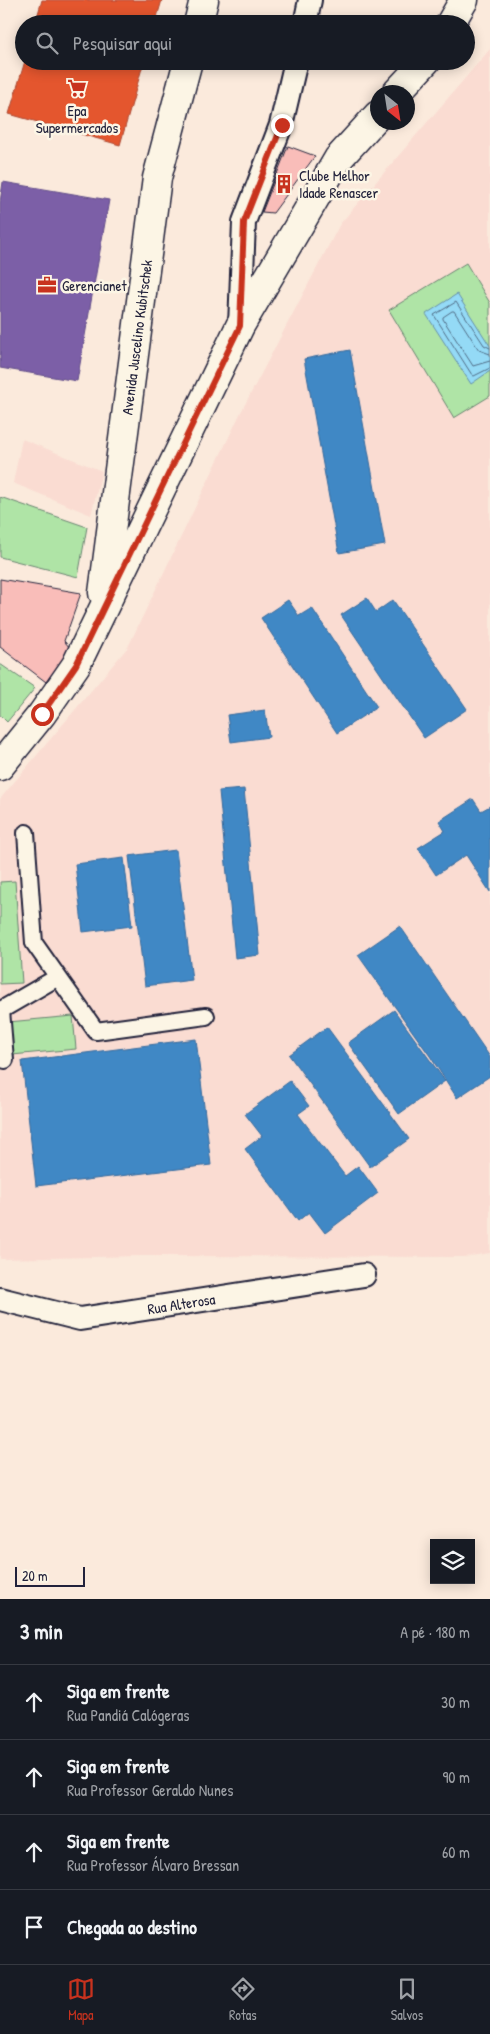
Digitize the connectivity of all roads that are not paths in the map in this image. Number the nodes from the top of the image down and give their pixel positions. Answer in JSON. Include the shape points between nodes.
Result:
{"nodes":[{"id":1,"x":204,"y":0,"type":"edge"},
{"id":2,"x":310,"y":0,"type":"edge"},
{"id":3,"x":464,"y":0,"type":"edge"},
{"id":4,"x":200,"y":15,"type":"edge"},
{"id":5,"x":307,"y":15,"type":"edge"},
{"id":6,"x":455,"y":15,"type":"edge"},
{"id":7,"x":186,"y":70,"type":"edge"},
{"id":8,"x":294,"y":70,"type":"edge"},
{"id":9,"x":418,"y":70,"type":"edge"},
{"id":10,"x":404,"y":85,"type":"edge"},
{"id":11,"x":370,"y":124,"type":"edge"},
{"id":12,"x":240,"y":326,"type":"junction"},
{"id":13,"x":100,"y":616,"type":"junction"},
{"id":14,"x":0,"y":766,"type":"edge"},
{"id":15,"x":26,"y":833,"type":"dead end"},
{"id":16,"x":58,"y":977,"type":"junction"},
{"id":17,"x":206,"y":1016,"type":"dead end"},
{"id":18,"x":5,"y":1060,"type":"dead end"},
{"id":19,"x":364,"y":1275,"type":"dead end"},
{"id":20,"x":0,"y":1299,"type":"edge"}],
"edges":[{"from":1,"to":4,"type":"street"},
{"from":2,"to":5,"type":"street"},
{"from":3,"to":6,"type":"street"},
{"from":7,"to":13,"type":"street","name":"Avenida Juscelino Kubitschek","via":[[157,178]]},
{"from":8,"to":12,"type":"street","via":[[282,125],[244,222]]},
{"from":9,"to":10,"type":"street"},
{"from":11,"to":12,"type":"street","via":[[338,159]]},
{"from":12,"to":13,"type":"street"},
{"from":13,"to":14,"type":"street","via":[[76,665]]},
{"from":15,"to":16,"type":"street","via":[[34,943]]},
{"from":16,"to":17,"type":"street","via":[[96,1031]]},
{"from":16,"to":18,"type":"street","via":[[0,1010]]},
{"from":19,"to":20,"type":"street","name":"Rua Alterosa","via":[[80,1319]]}]}
